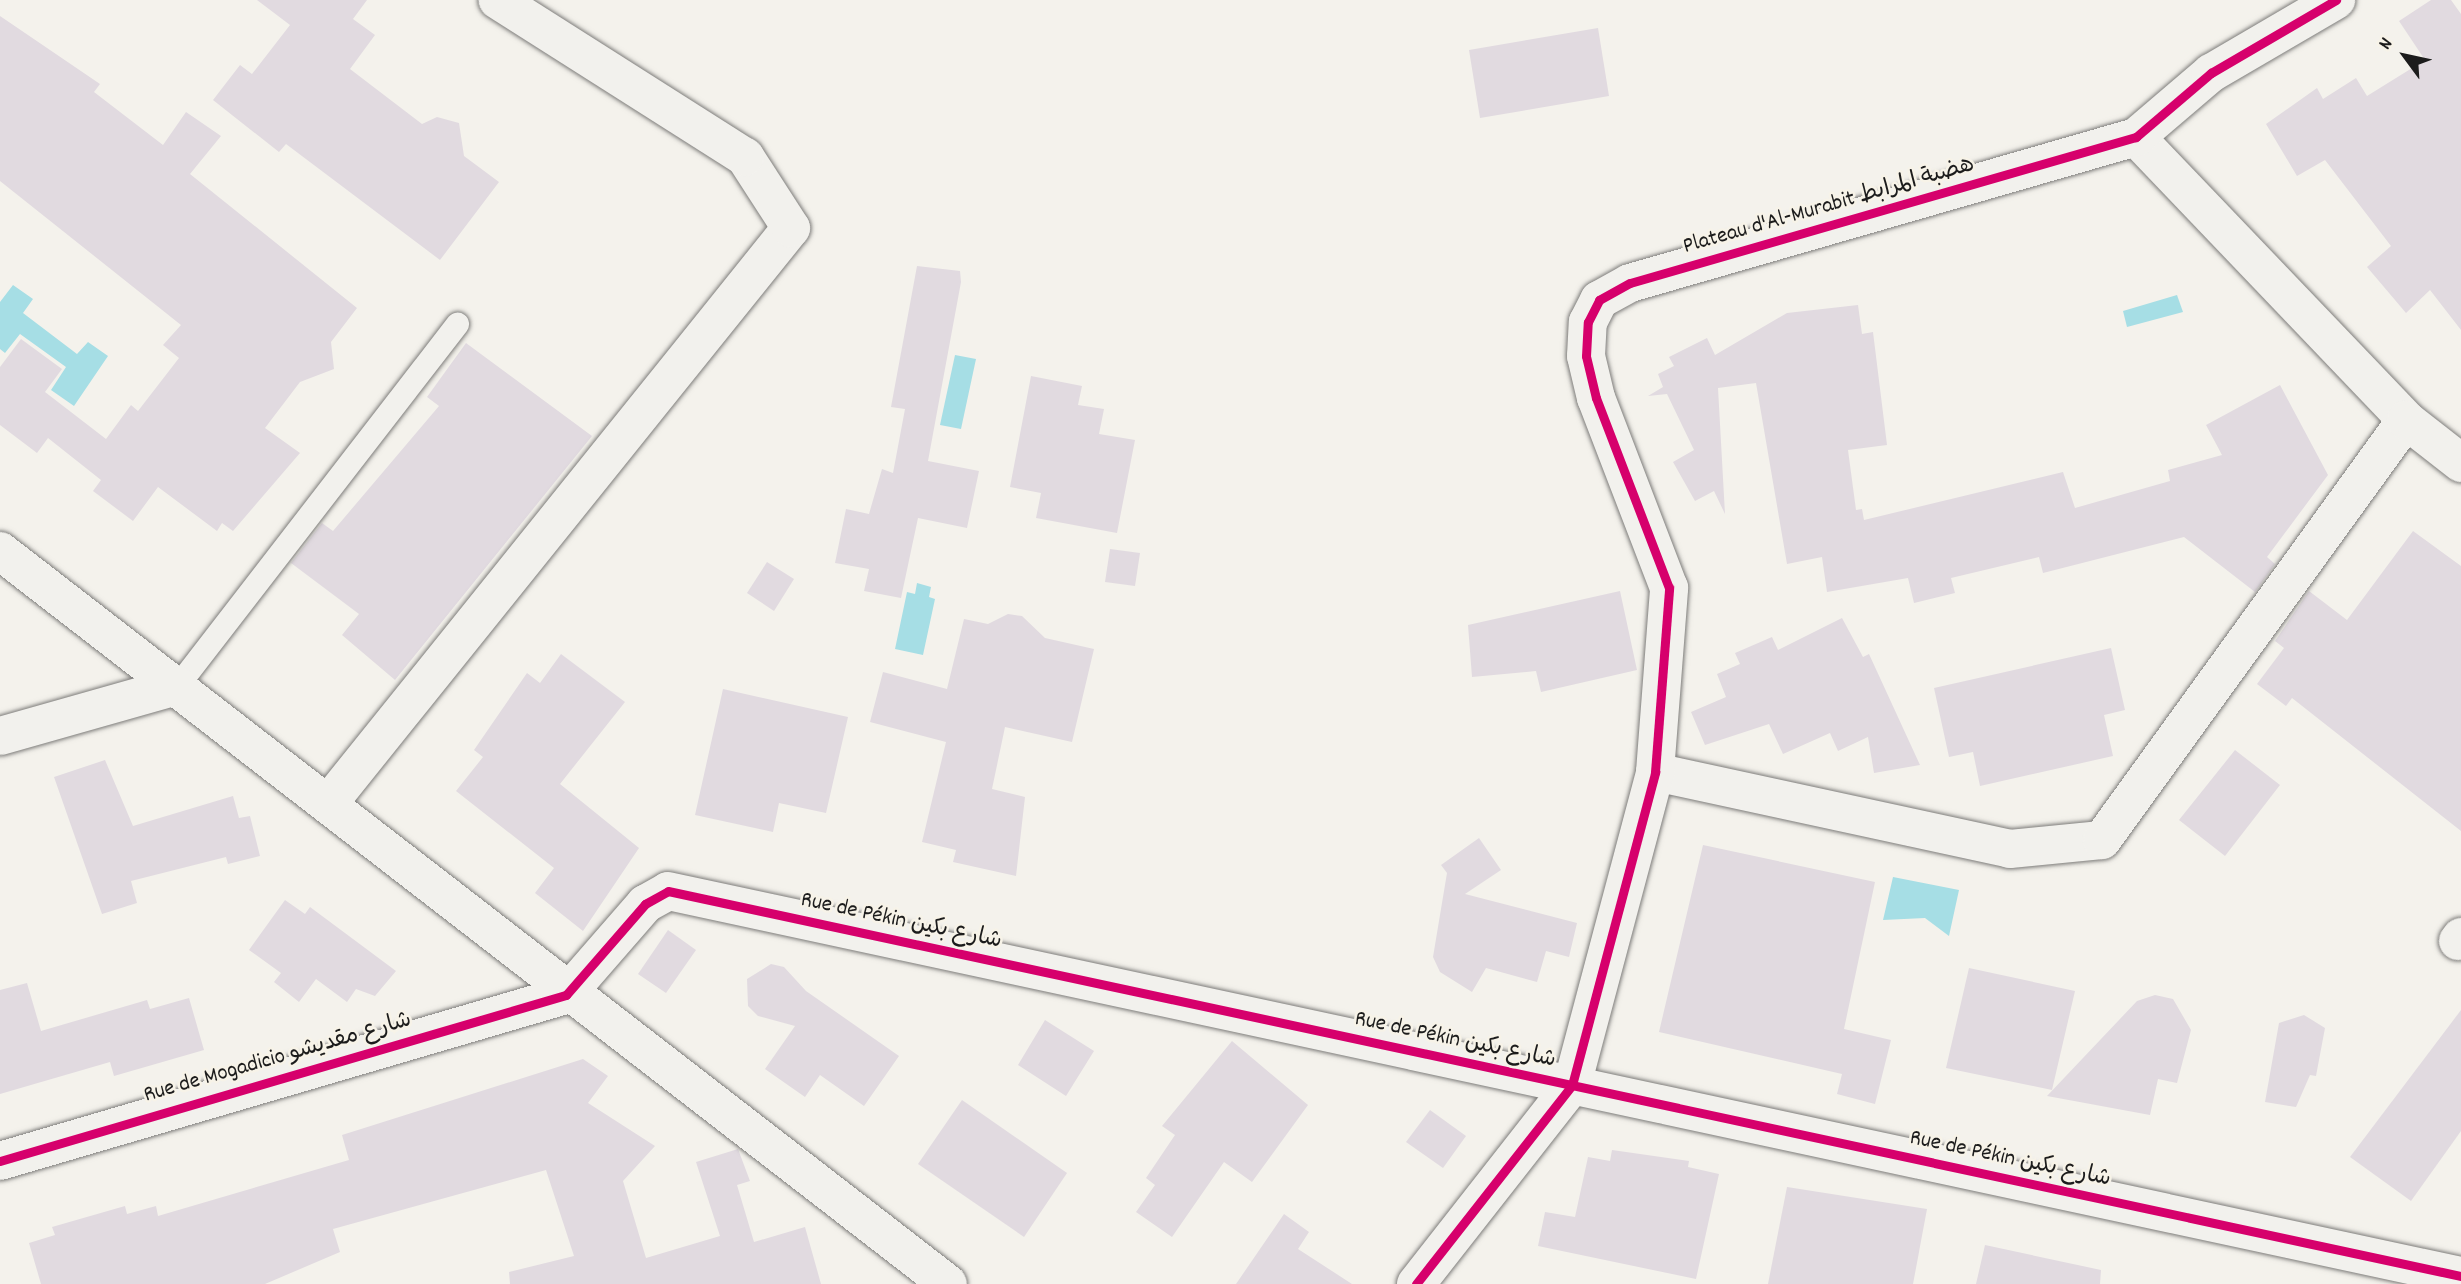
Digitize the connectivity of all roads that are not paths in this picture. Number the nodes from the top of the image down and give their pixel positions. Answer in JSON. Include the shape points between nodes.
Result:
{"nodes":[{"id":1,"x":498,"y":0,"type":"edge"},
{"id":2,"x":2336,"y":0,"type":"edge"},
{"id":3,"x":2137,"y":137,"type":"junction"},
{"id":4,"x":457,"y":324,"type":"dead end"},
{"id":5,"x":2406,"y":419,"type":"junction"},
{"id":6,"x":2461,"y":463,"type":"edge"},
{"id":7,"x":0,"y":551,"type":"edge"},
{"id":8,"x":177,"y":686,"type":"junction"},
{"id":9,"x":0,"y":736,"type":"edge"},
{"id":10,"x":1655,"y":772,"type":"junction"},
{"id":11,"x":328,"y":804,"type":"junction"},
{"id":12,"x":566,"y":995,"type":"junction"},
{"id":13,"x":1572,"y":1085,"type":"junction"},
{"id":14,"x":0,"y":1161,"type":"edge"},
{"id":15,"x":2461,"y":1276,"type":"edge"},
{"id":16,"x":948,"y":1284,"type":"edge"},
{"id":17,"x":1416,"y":1284,"type":"edge"}],
"edges":[{"from":1,"to":11,"type":"street","via":[[745,157],[791,228]]},
{"from":2,"to":3,"type":"street","name":"Plateau d'Al-Murabit هضبة المرابط","via":[[2211,72]]},
{"from":3,"to":5,"type":"street"},
{"from":3,"to":10,"type":"street","name":"Plateau d'Al-Murabit هضبة المرابط","via":[[1630,283],[1599,300],[1588,322],[1586,356],[1596,398],[1669,588]]},
{"from":4,"to":8,"type":"lane"},
{"from":5,"to":6,"type":"street"},
{"from":5,"to":10,"type":"street","via":[[2102,839],[2010,849]]},
{"from":7,"to":8,"type":"street"},
{"from":8,"to":9,"type":"street"},
{"from":8,"to":11,"type":"street"},
{"from":10,"to":13,"type":"street","name":"Plateau d'Al-Murabit هضبة المرابط"},
{"from":11,"to":12,"type":"street"},
{"from":12,"to":13,"type":"street","name":"Rue de Pékin شارع بكين","via":[[645,904],[668,891]]},
{"from":12,"to":14,"type":"street","name":"Rue de Mogadicio شارع مقديشو"},
{"from":12,"to":16,"type":"street"},
{"from":13,"to":15,"type":"street","name":"Rue de Pékin شارع بكين"},
{"from":13,"to":17,"type":"street","name":"Plateau d'Al-Murabit هضبة المرابط"}]}
